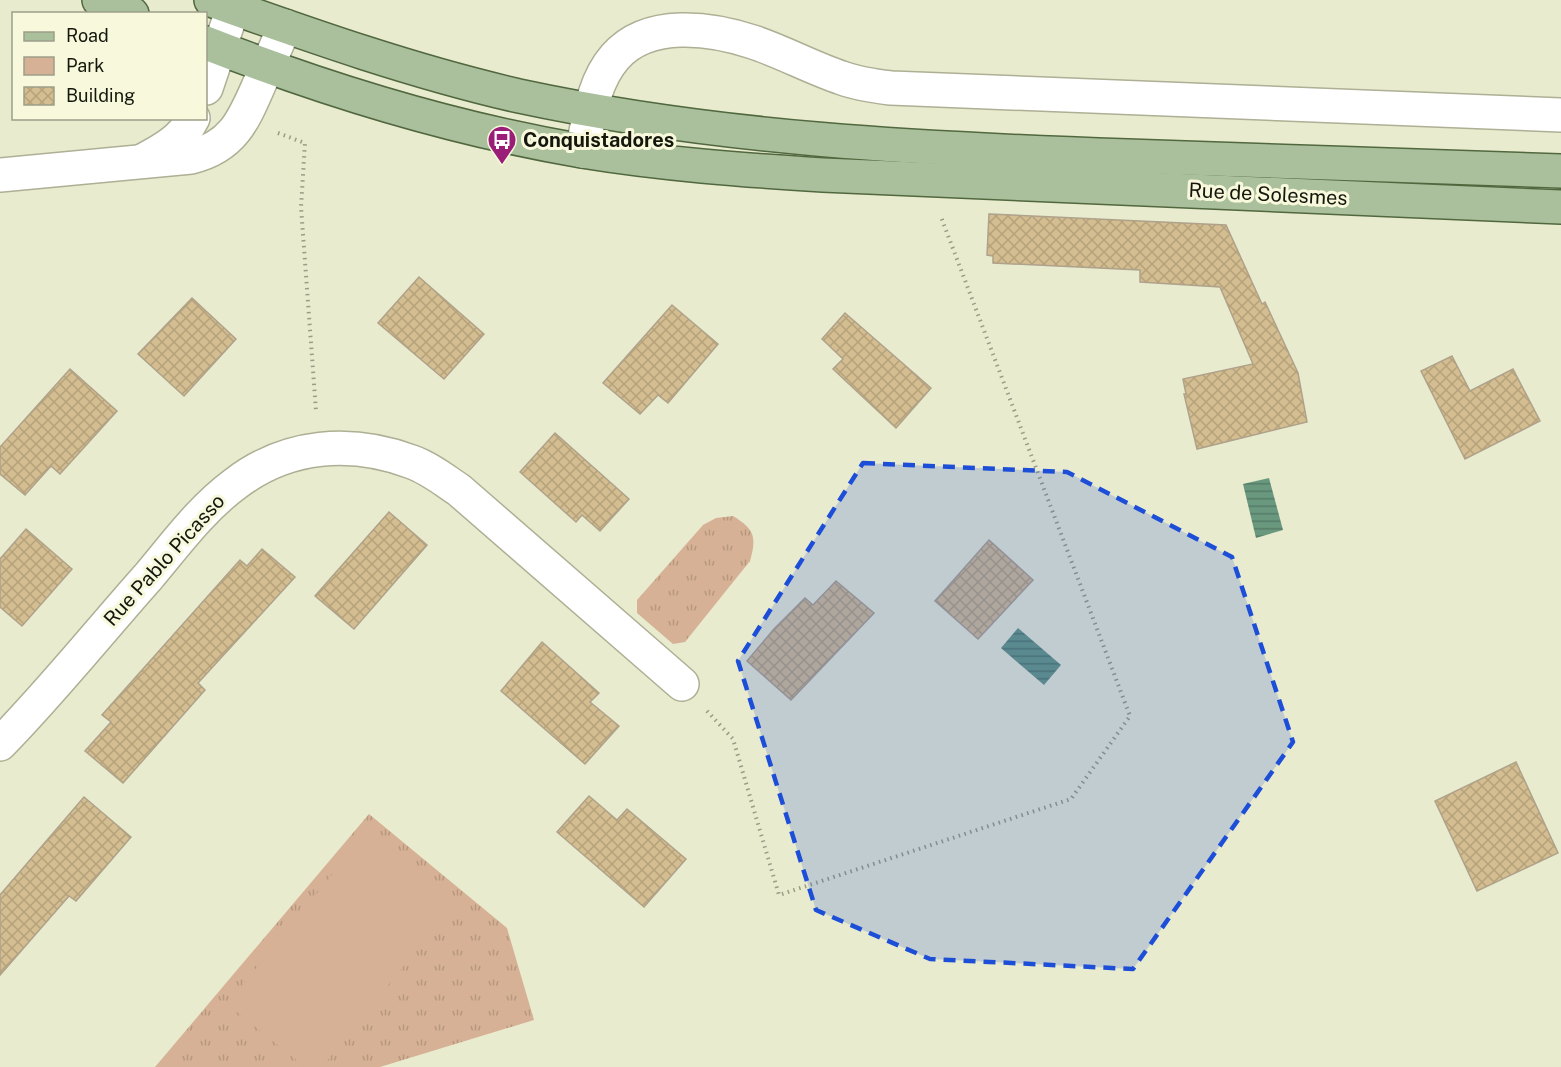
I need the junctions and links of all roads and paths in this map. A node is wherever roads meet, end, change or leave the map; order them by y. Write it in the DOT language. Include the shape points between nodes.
graph roads {
  1 [pos="99,0"];
  2 [pos="222,4"];
  3 [pos="127,12"];
  4 [pos="285,26"];
  5 [pos="213,45"];
  6 [pos="268,65"];
  7 [pos="207,82"];
  8 [pos="591,110"];
  9 [pos="1561,115"];
  10 [pos="192,120"];
  11 [pos="243,121"];
  12 [pos="582,151"];
  13 [pos="142,161"];
  14 [pos="976,166"];
  15 [pos="1561,171"];
  16 [pos="0,175"];
  17 [pos="927,180"];
  18 [pos="1561,207"];
  19 [pos="319,449"];
  20 [pos="682,684"];
  21 [pos="0,744"];
  1 -- 3 [label="main road"];
  2 -- 4 [label="main road"];
  2 -- 5 [label="street"];
  4 -- 6 [label="street"];
  4 -- 8 [label="main road" via="435,75"];
  5 -- 6 [label="main road"];
  5 -- 7 [label="street"];
  6 -- 11 [label="street"];
  6 -- 12 [label="main road" via="447,121"];
  8 -- 9 [label="street" via="604,73 615,57 631,43 651,34 675,30 754,42 843,79 891,88"];
  8 -- 12 [label="street"];
  8 -- 14 [label="main road" via="866,145"];
  10 -- 13 [label="street" via="179,137"];
  11 -- 13 [label="street" via="223,144 208,153"];
  11 -- 19 [label="path" via="305,143 301,207"];
  12 -- 17 [label="main road" via="719,168"];
  13 -- 16 [label="street"];
  14 -- 15 [label="main road, Rue de Solesmes"];
  14 -- 17 [label="main road"];
  14 -- 18 [label="main road, Rue de Solesmes"];
  17 -- 20 [label="path" via="1130,716 1071,799 779,895 733,739"];
  19 -- 20 [label="street, Rue Pablo Picasso" via="352,448 383,453 435,474 459,490"];
  19 -- 21 [label="street, Rue Pablo Picasso" via="277,458 253,471 211,504"];
}
